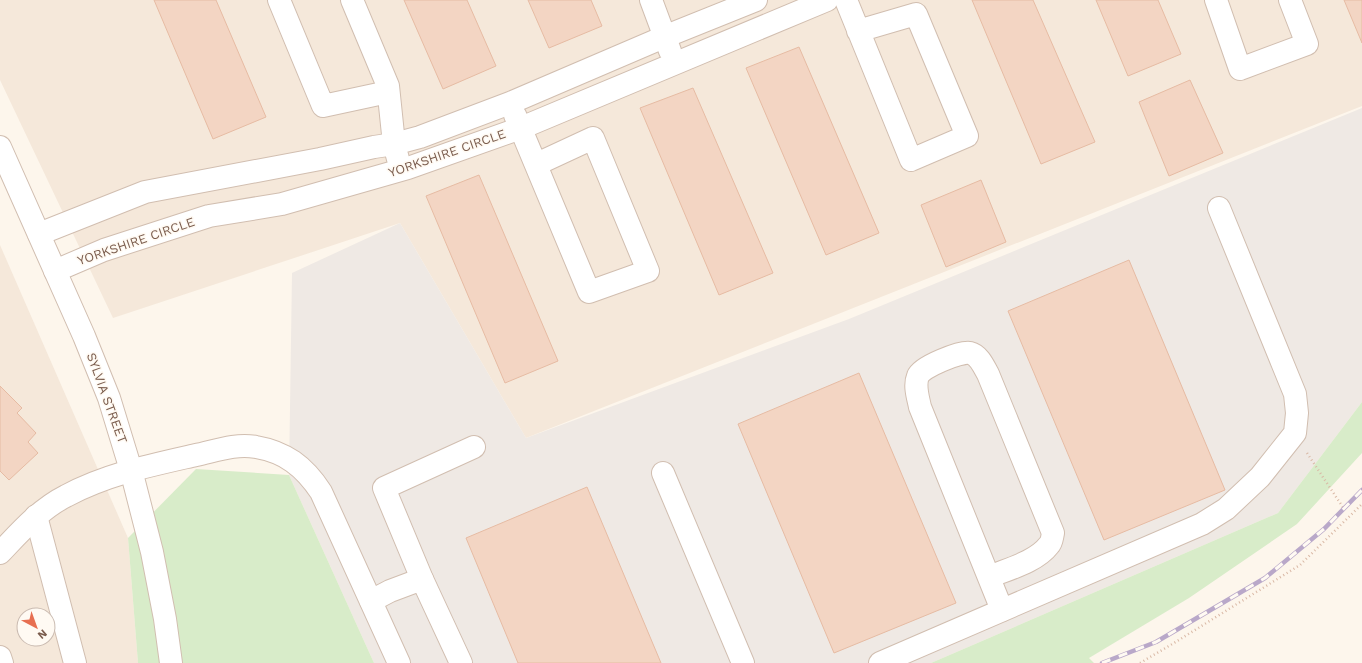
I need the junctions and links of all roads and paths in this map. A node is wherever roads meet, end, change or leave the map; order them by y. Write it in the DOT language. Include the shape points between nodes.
graph roads {
  1 [pos="279,0"];
  2 [pos="352,0"];
  3 [pos="651,0"];
  4 [pos="756,0"];
  5 [pos="827,0"];
  6 [pos="846,0"];
  7 [pos="1216,0"];
  8 [pos="1290,0"];
  9 [pos="858,31"];
  10 [pos="664,37"];
  11 [pos="674,63"];
  12 [pos="388,92"];
  13 [pos="510,103"];
  14 [pos="521,128"];
  15 [pos="394,144"];
  16 [pos="0,147"];
  17 [pos="537,164"];
  18 [pos="400,170"];
  19 [pos="1219,208"];
  20 [pos="39,234"];
  21 [pos="55,271"];
  22 [pos="1295,433"];
  23 [pos="474,447"];
  24 [pos="131,470"];
  25 [pos="663,473"];
  26 [pos="1362,504"];
  27 [pos="1344,509"];
  28 [pos="36,516"];
  29 [pos="2,546"];
  30 [pos="989,577"];
  31 [pos="422,579"];
  32 [pos="371,601"];
  33 [pos="1002,610"];
  34 [pos="0,657"];
  35 [pos="2,663"];
  36 [pos="75,663"];
  37 [pos="171,663"];
  38 [pos="399,663"];
  39 [pos="461,663"];
  40 [pos="743,663"];
  41 [pos="880,663"];
  42 [pos="1140,663"];
  1 -- 12 [label="street" via="324,106"];
  2 -- 12 [label="street" via="388,86"];
  3 -- 10 [label="street"];
  4 -- 10 [label="street, YORKSHIRE CIRCLE"];
  5 -- 11 [label="street, YORKSHIRE CIRCLE"];
  6 -- 9 [label="street"];
  7 -- 8 [label="street" via="1240,69 1307,44"];
  9 -- 9 [label="street" via="911,160 967,136 916,14"];
  10 -- 11 [label="street"];
  10 -- 13 [label="street, YORKSHIRE CIRCLE"];
  11 -- 14 [label="street, YORKSHIRE CIRCLE"];
  12 -- 15 [label="street"];
  13 -- 14 [label="street"];
  13 -- 15 [label="street, YORKSHIRE CIRCLE" via="420,137"];
  14 -- 17 [label="street"];
  14 -- 18 [label="street, YORKSHIRE CIRCLE"];
  15 -- 18 [label="street"];
  15 -- 20 [label="street, YORKSHIRE CIRCLE" via="145,192"];
  16 -- 20 [label="street, SYLVIA STREET"];
  17 -- 17 [label="street" via="589,292 648,271 593,138"];
  18 -- 21 [label="street, YORKSHIRE CIRCLE" via="282,204 209,216 104,250"];
  19 -- 22 [label="street" via="1295,394"];
  20 -- 21 [label="street, SYLVIA STREET"];
  21 -- 24 [label="street, SYLVIA STREET" via="109,398"];
  22 -- 27 [label="path"];
  22 -- 33 [label="street" via="1260,478 1226,510 1202,524"];
  23 -- 31 [label="street" via="384,488"];
  24 -- 28 [label="street" via="66,496"];
  24 -- 32 [label="street" via="234,446 254,446 278,453 296,463 321,492"];
  24 -- 37 [label="street, SYLVIA STREET" via="152,552"];
  25 -- 40 [label="street"];
  26 -- 42 [label="path" via="1300,565"];
  28 -- 29 [label="street"];
  28 -- 36 [label="street"];
  30 -- 30 [label="street" via="920,407 916,389 918,376 925,368 962,353 971,353 978,358 988,374 1053,533 1051,543 1032,559"];
  30 -- 33 [label="street"];
  31 -- 32 [label="street"];
  31 -- 39 [label="street"];
  32 -- 38 [label="street"];
  33 -- 41 [label="street"];
  34 -- 35 [label="street"];
}
